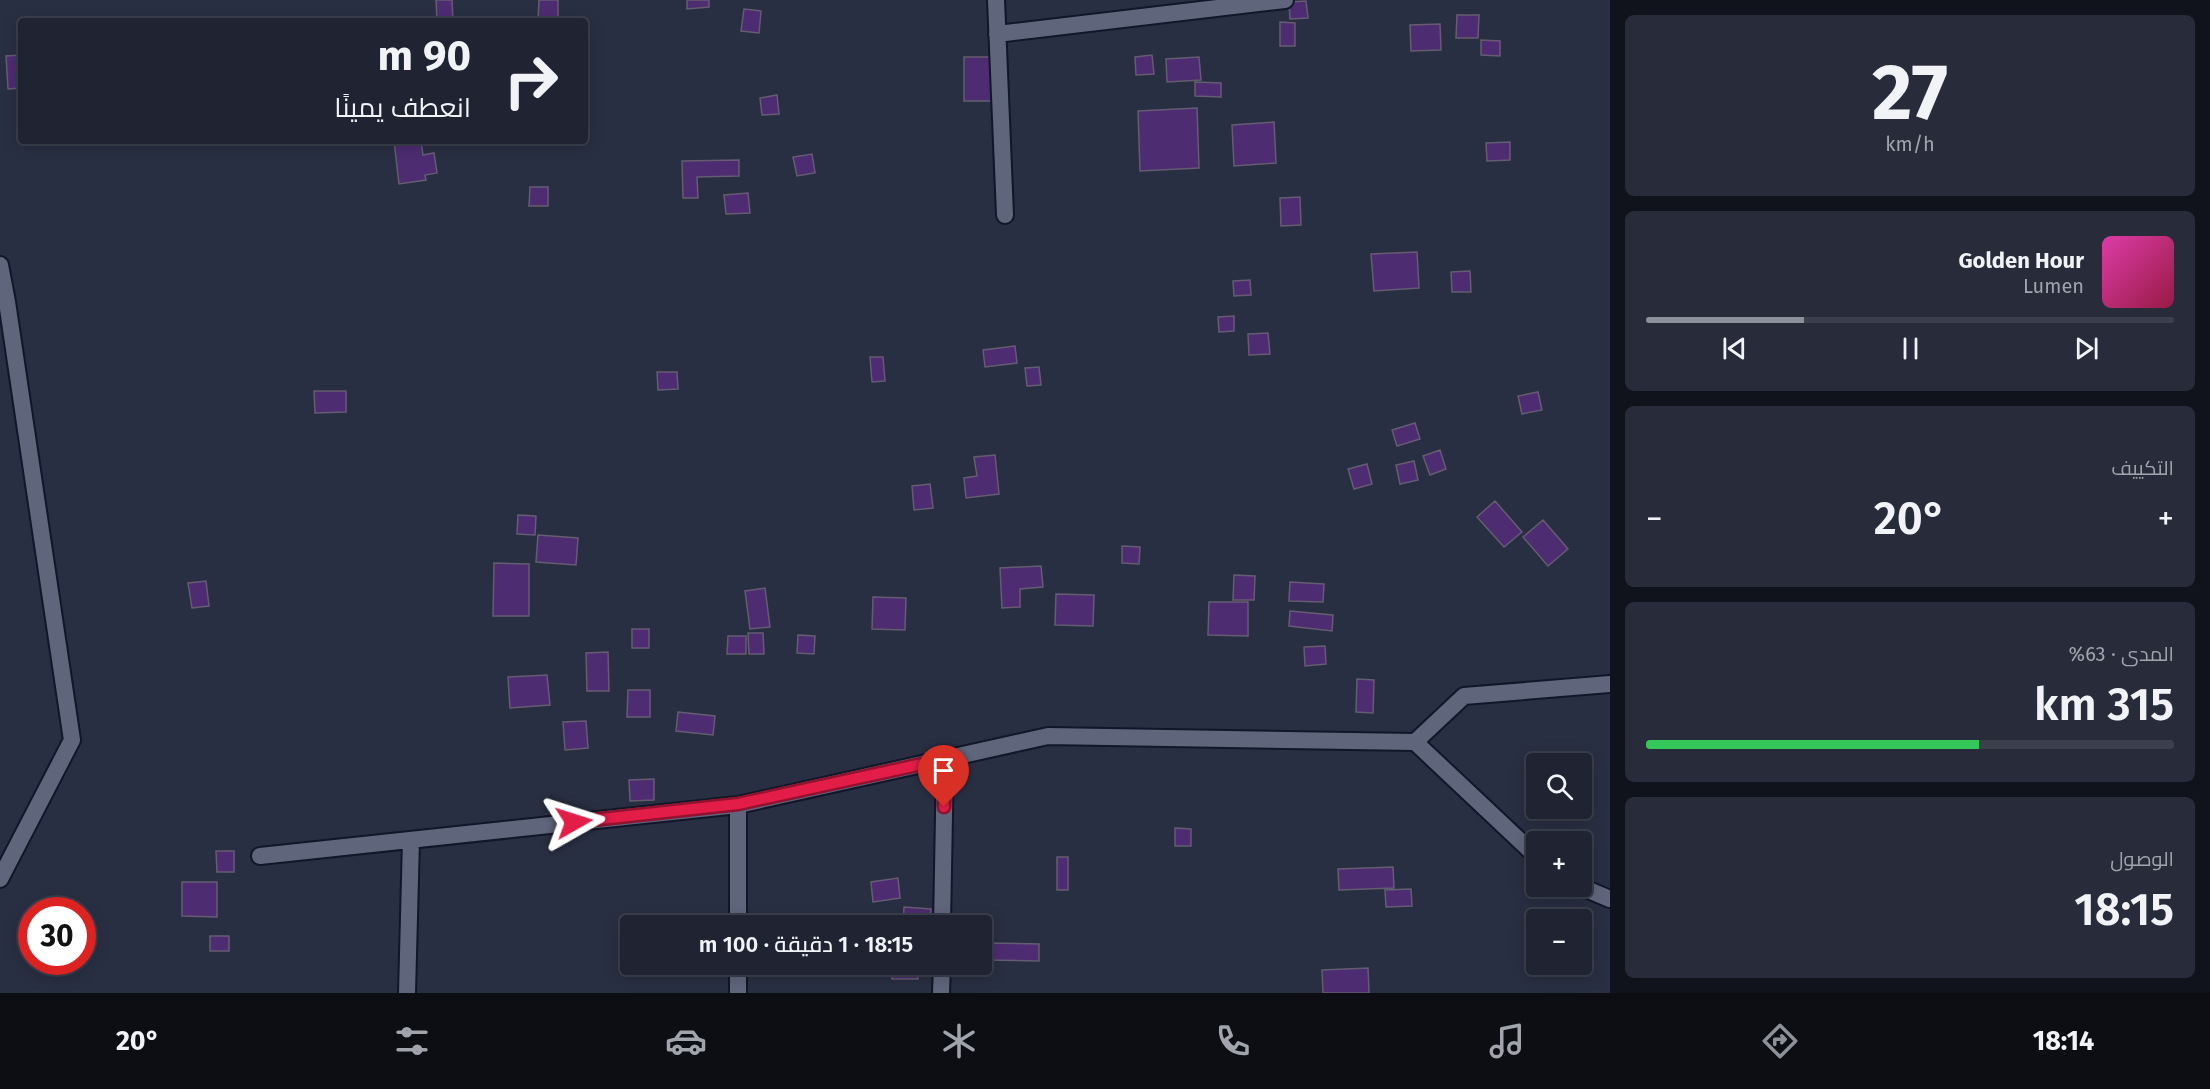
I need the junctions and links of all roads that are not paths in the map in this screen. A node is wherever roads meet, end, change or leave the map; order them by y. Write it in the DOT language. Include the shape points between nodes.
graph roads {
  1 [pos="996,0"];
  2 [pos="1285,0"];
  3 [pos="997,34"];
  4 [pos="1005,215"];
  5 [pos="0,266"];
  6 [pos="1610,684"];
  7 [pos="1415,742"];
  8 [pos="945,759"];
  9 [pos="738,804"];
  10 [pos="411,840"];
  11 [pos="1526,847"];
  12 [pos="260,856"];
  13 [pos="0,879"];
  14 [pos="1592,891"];
  15 [pos="1610,899"];
  16 [pos="738,915"];
  17 [pos="942,915"];
  18 [pos="738,975"];
  19 [pos="942,975"];
  20 [pos="407,993"];
  21 [pos="738,993"];
  22 [pos="941,993"];
  1 -- 3 [label="street"];
  2 -- 3 [label="street"];
  3 -- 4 [label="street"];
  5 -- 13 [label="street" via="72,740"];
  6 -- 7 [label="street" via="1464,696"];
  7 -- 8 [label="street" via="1048,736"];
  7 -- 11 [label="street"];
  8 -- 9 [label="street"];
  8 -- 17 [label="street"];
  9 -- 10 [label="street"];
  9 -- 16 [label="street"];
  10 -- 12 [label="street"];
  10 -- 20 [label="street"];
  14 -- 15 [label="street"];
  18 -- 21 [label="street"];
  19 -- 22 [label="street"];
}
